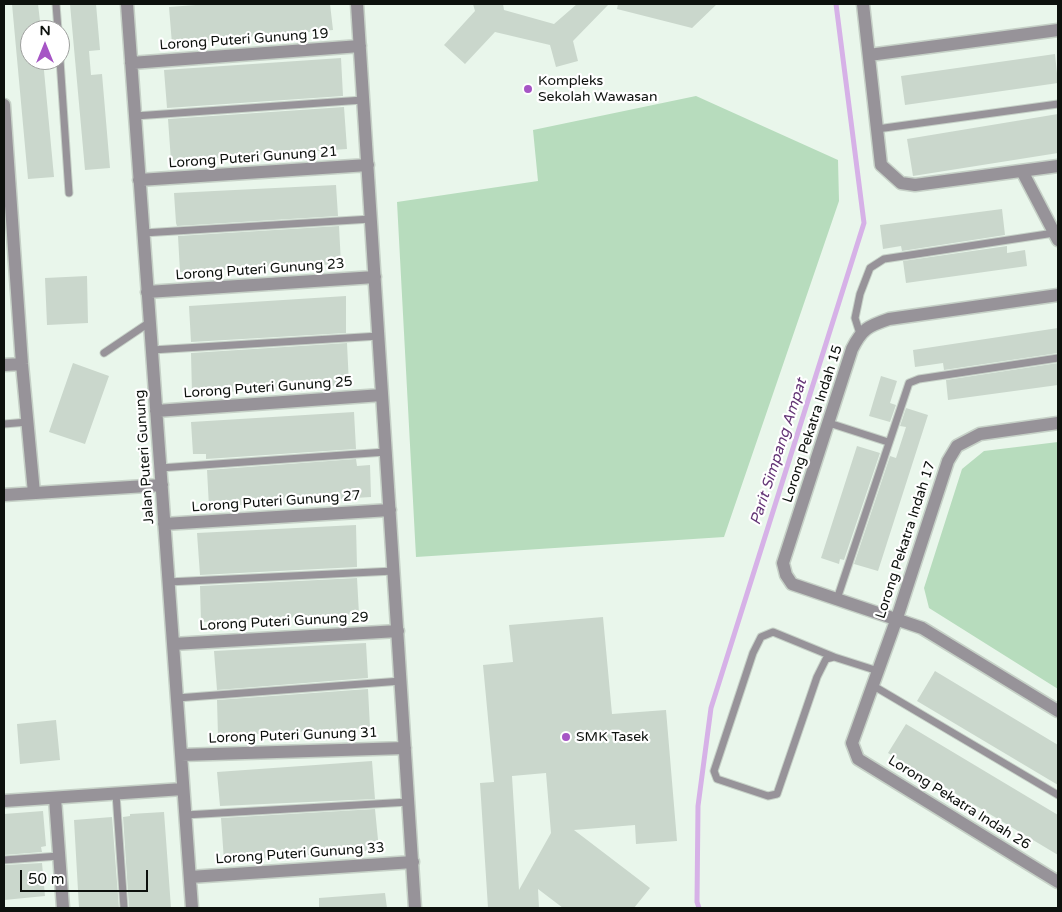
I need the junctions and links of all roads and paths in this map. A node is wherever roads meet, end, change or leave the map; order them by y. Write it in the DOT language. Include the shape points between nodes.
graph roads {
  1 [pos="56,4"];
  2 [pos="127,4"];
  3 [pos="357,4"];
  4 [pos="863,4"];
  5 [pos="57,20"];
  6 [pos="1058,30"];
  7 [pos="360,46"];
  8 [pos="869,55"];
  9 [pos="131,63"];
  10 [pos="61,70"];
  11 [pos="363,100"];
  12 [pos="1058,104"];
  13 [pos="4,105"];
  14 [pos="135,116"];
  15 [pos="877,129"];
  16 [pos="5,152"];
  17 [pos="368,165"];
  18 [pos="1058,166"];
  19 [pos="1022,171"];
  20 [pos="140,180"];
  21 [pos="69,193"];
  22 [pos="371,219"];
  23 [pos="143,233"];
  24 [pos="1056,237"];
  25 [pos="375,277"];
  26 [pos="147,292"];
  27 [pos="1058,295"];
  28 [pos="150,322"];
  29 [pos="860,334"];
  30 [pos="379,336"];
  31 [pos="152,350"];
  32 [pos="104,353"];
  33 [pos="1058,358"];
  34 [pos="22,364"];
  35 [pos="4,365"];
  36 [pos="382,395"];
  37 [pos="156,411"];
  38 [pos="28,422"];
  39 [pos="829,423"];
  40 [pos="1058,423"];
  41 [pos="4,424"];
  42 [pos="888,442"];
  43 [pos="386,452"];
  44 [pos="160,468"];
  45 [pos="162,486"];
  46 [pos="34,493"];
  47 [pos="4,495"];
  48 [pos="390,510"];
  49 [pos="164,524"];
  50 [pos="394,571"];
  51 [pos="168,582"];
  52 [pos="837,599"];
  53 [pos="897,618"];
  54 [pos="398,631"];
  55 [pos="173,644"];
  56 [pos="834,657"];
  57 [pos="878,671"];
  58 [pos="401,681"];
  59 [pos="872,686"];
  60 [pos="177,698"];
  61 [pos="1058,711"];
  62 [pos="852,743"];
  63 [pos="405,748"];
  64 [pos="181,756"];
  65 [pos="184,789"];
  66 [pos="116,794"];
  67 [pos="1058,795"];
  68 [pos="55,798"];
  69 [pos="4,802"];
  70 [pos="409,802"];
  71 [pos="186,815"];
  72 [pos="59,856"];
  73 [pos="4,860"];
  74 [pos="413,862"];
  75 [pos="190,877"];
  76 [pos="1058,882"];
  77 [pos="63,908"];
  78 [pos="124,908"];
  79 [pos="192,908"];
  80 [pos="416,908"];
  1 -- 5 [label="lane"];
  2 -- 9 [label="street, Jalan Puteri Gunung"];
  3 -- 7 [label="street"];
  4 -- 8 [label="street"];
  6 -- 8 [label="street"];
  7 -- 9 [label="street, Lorong Puteri Gunung 19"];
  7 -- 11 [label="street"];
  8 -- 15 [label="street"];
  9 -- 14 [label="street, Jalan Puteri Gunung"];
  10 -- 21 [label="lane"];
  11 -- 14 [label="lane"];
  11 -- 17 [label="street"];
  12 -- 15 [label="lane"];
  13 -- 16 [label="street"];
  14 -- 20 [label="street, Jalan Puteri Gunung"];
  15 -- 19 [label="street" via="881,165 902,183 914,185"];
  16 -- 34 [label="street"];
  17 -- 20 [label="street, Lorong Puteri Gunung 21"];
  17 -- 22 [label="street"];
  18 -- 19 [label="street"];
  19 -- 24 [label="street"];
  20 -- 23 [label="street, Jalan Puteri Gunung"];
  22 -- 23 [label="lane"];
  22 -- 25 [label="street"];
  23 -- 26 [label="street, Jalan Puteri Gunung"];
  24 -- 29 [label="lane" via="884,259 870,268 860,294 855,318"];
  25 -- 26 [label="street, Lorong Puteri Gunung 23"];
  25 -- 30 [label="street"];
  26 -- 28 [label="street, Jalan Puteri Gunung"];
  27 -- 29 [label="street, Lorong Pekatra Indah 15" via="889,319 872,324"];
  28 -- 31 [label="street, Jalan Puteri Gunung"];
  28 -- 32 [label="lane"];
  29 -- 39 [label="street, Lorong Pekatra Indah 15"];
  30 -- 31 [label="lane"];
  30 -- 36 [label="street"];
  31 -- 37 [label="street, Jalan Puteri Gunung"];
  33 -- 42 [label="lane" via="919,379 909,384"];
  34 -- 35 [label="street"];
  34 -- 38 [label="street"];
  36 -- 37 [label="street, Lorong Puteri Gunung 25"];
  36 -- 43 [label="street"];
  37 -- 44 [label="street, Jalan Puteri Gunung"];
  38 -- 41 [label="lane"];
  38 -- 46 [label="street"];
  39 -- 42 [label="lane"];
  39 -- 52 [label="street, Lorong Pekatra Indah 15" via="783,562 792,584"];
  40 -- 53 [label="street, Lorong Pekatra Indah 17" via="980,434 957,446 948,461"];
  42 -- 52 [label="lane"];
  43 -- 44 [label="lane"];
  43 -- 48 [label="street"];
  44 -- 45 [label="street, Jalan Puteri Gunung"];
  45 -- 46 [label="street"];
  45 -- 49 [label="street, Jalan Puteri Gunung"];
  46 -- 47 [label="street"];
  48 -- 49 [label="street, Lorong Puteri Gunung 27"];
  48 -- 50 [label="street"];
  49 -- 51 [label="street, Jalan Puteri Gunung"];
  50 -- 51 [label="lane"];
  50 -- 54 [label="street"];
  51 -- 55 [label="street, Jalan Puteri Gunung"];
  52 -- 53 [label="street"];
  53 -- 57 [label="street, Lorong Pekatra Indah 17"];
  53 -- 61 [label="street" via="922,628"];
  54 -- 55 [label="street, Lorong Puteri Gunung 29"];
  54 -- 58 [label="street"];
  55 -- 60 [label="street, Jalan Puteri Gunung"];
  56 -- 56 [label="lane" via="826,659 816,677 777,794 768,796 717,779 714,771 716,760 761,637 772,632"];
  56 -- 57 [label="lane"];
  57 -- 59 [label="street, Lorong Pekatra Indah 17"];
  58 -- 60 [label="lane"];
  58 -- 63 [label="street"];
  59 -- 62 [label="street, Lorong Pekatra Indah 17"];
  59 -- 67 [label="lane"];
  60 -- 64 [label="street, Jalan Puteri Gunung"];
  62 -- 76 [label="street, Lorong Pekatra Indah 26" via="858,759"];
  63 -- 64 [label="street, Lorong Puteri Gunung 31"];
  63 -- 70 [label="street"];
  64 -- 65 [label="street, Jalan Puteri Gunung"];
  65 -- 66 [label="street"];
  65 -- 71 [label="street, Jalan Puteri Gunung"];
  66 -- 68 [label="street"];
  66 -- 78 [label="lane"];
  68 -- 69 [label="street"];
  68 -- 72 [label="street"];
  70 -- 71 [label="lane"];
  70 -- 74 [label="street"];
  71 -- 75 [label="street, Jalan Puteri Gunung"];
  72 -- 73 [label="lane"];
  72 -- 77 [label="street"];
  74 -- 75 [label="street, Lorong Puteri Gunung 33"];
  74 -- 80 [label="street"];
  75 -- 79 [label="street, Jalan Puteri Gunung"];
}
